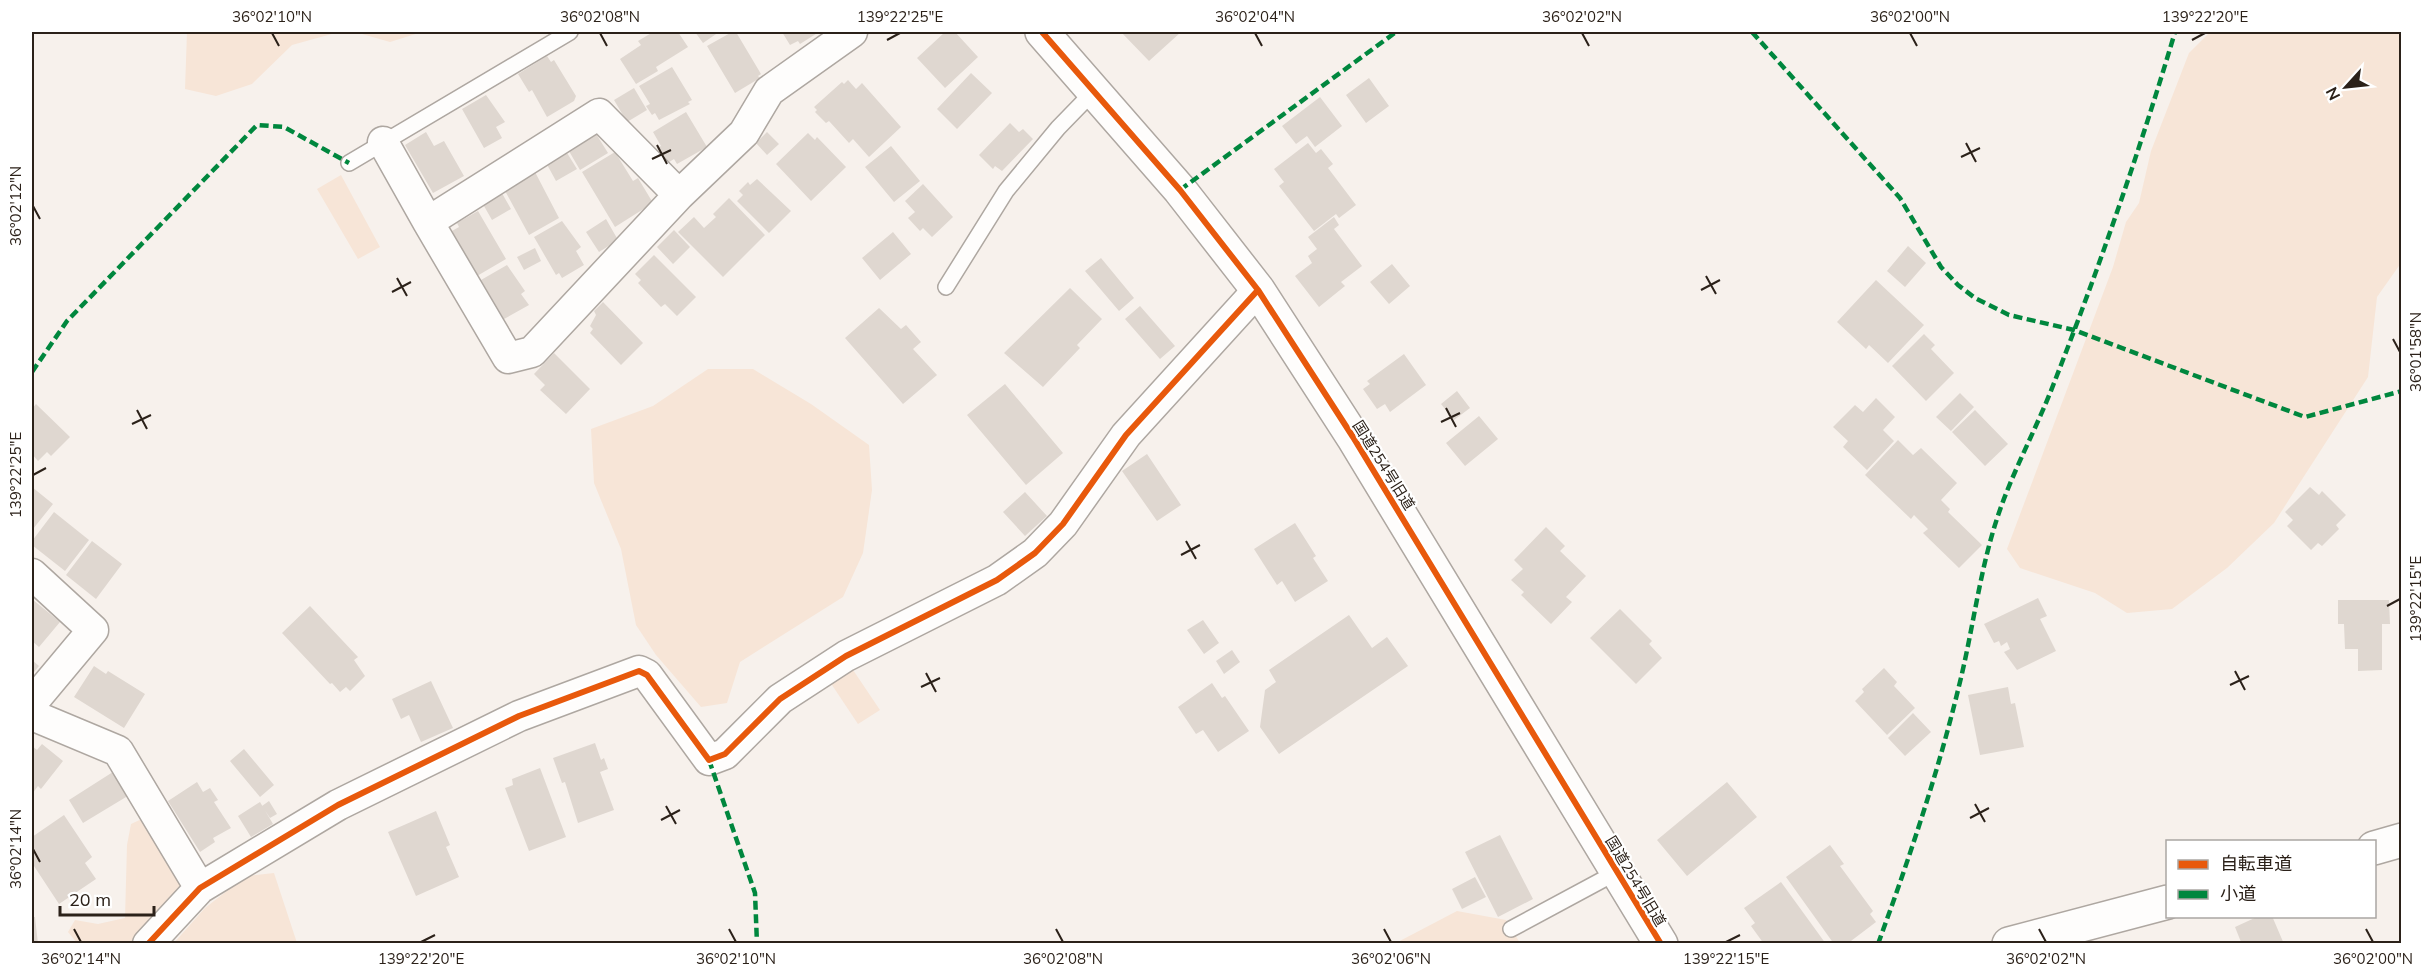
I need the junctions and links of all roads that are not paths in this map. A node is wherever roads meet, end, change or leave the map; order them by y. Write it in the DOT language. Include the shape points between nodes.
graph roads {
  1 [pos="570,32"];
  2 [pos="852,32"];
  3 [pos="1042,32"];
  4 [pos="1094,91"];
  5 [pos="383,142"];
  6 [pos="349,163"];
  7 [pos="679,195"];
  8 [pos="428,222"];
  9 [pos="946,287"];
  10 [pos="1258,290"];
  11 [pos="32,574"];
  12 [pos="32,703"];
  13 [pos="32,715"];
  14 [pos="2402,840"];
  15 [pos="2376,847"];
  16 [pos="1617,872"];
  17 [pos="200,888"];
  18 [pos="2166,903"];
  19 [pos="1511,929"];
  20 [pos="148,944"];
  21 [pos="1660,944"];
  22 [pos="2009,944"];
  1 -- 5 [label="lane"];
  2 -- 7 [label="street" via="769,91 744,133"];
  3 -- 4 [label="street, 国道254号旧道"];
  4 -- 9 [label="lane" via="1006,191"];
  4 -- 10 [label="street, 国道254号旧道" via="1180,190"];
  5 -- 6 [label="lane"];
  5 -- 8 [label="street"];
  7 -- 8 [label="street" via="599,114"];
  7 -- 8 [label="street" via="532,352 508,358"];
  10 -- 16 [label="street, 国道254号旧道" via="1353,437"];
  10 -- 17 [label="street" via="1126,435 1063,524 1035,553 997,580 846,656 780,699 725,754 709,760 647,675 639,671 519,716 338,805"];
  11 -- 12 [label="street" via="93,630"];
  13 -- 17 [label="street" via="118,751"];
  14 -- 15 [label="street"];
  16 -- 19 [label="lane"];
  16 -- 21 [label="street, 国道254号旧道"];
  17 -- 20 [label="street"];
  18 -- 22 [label="street"];
}
